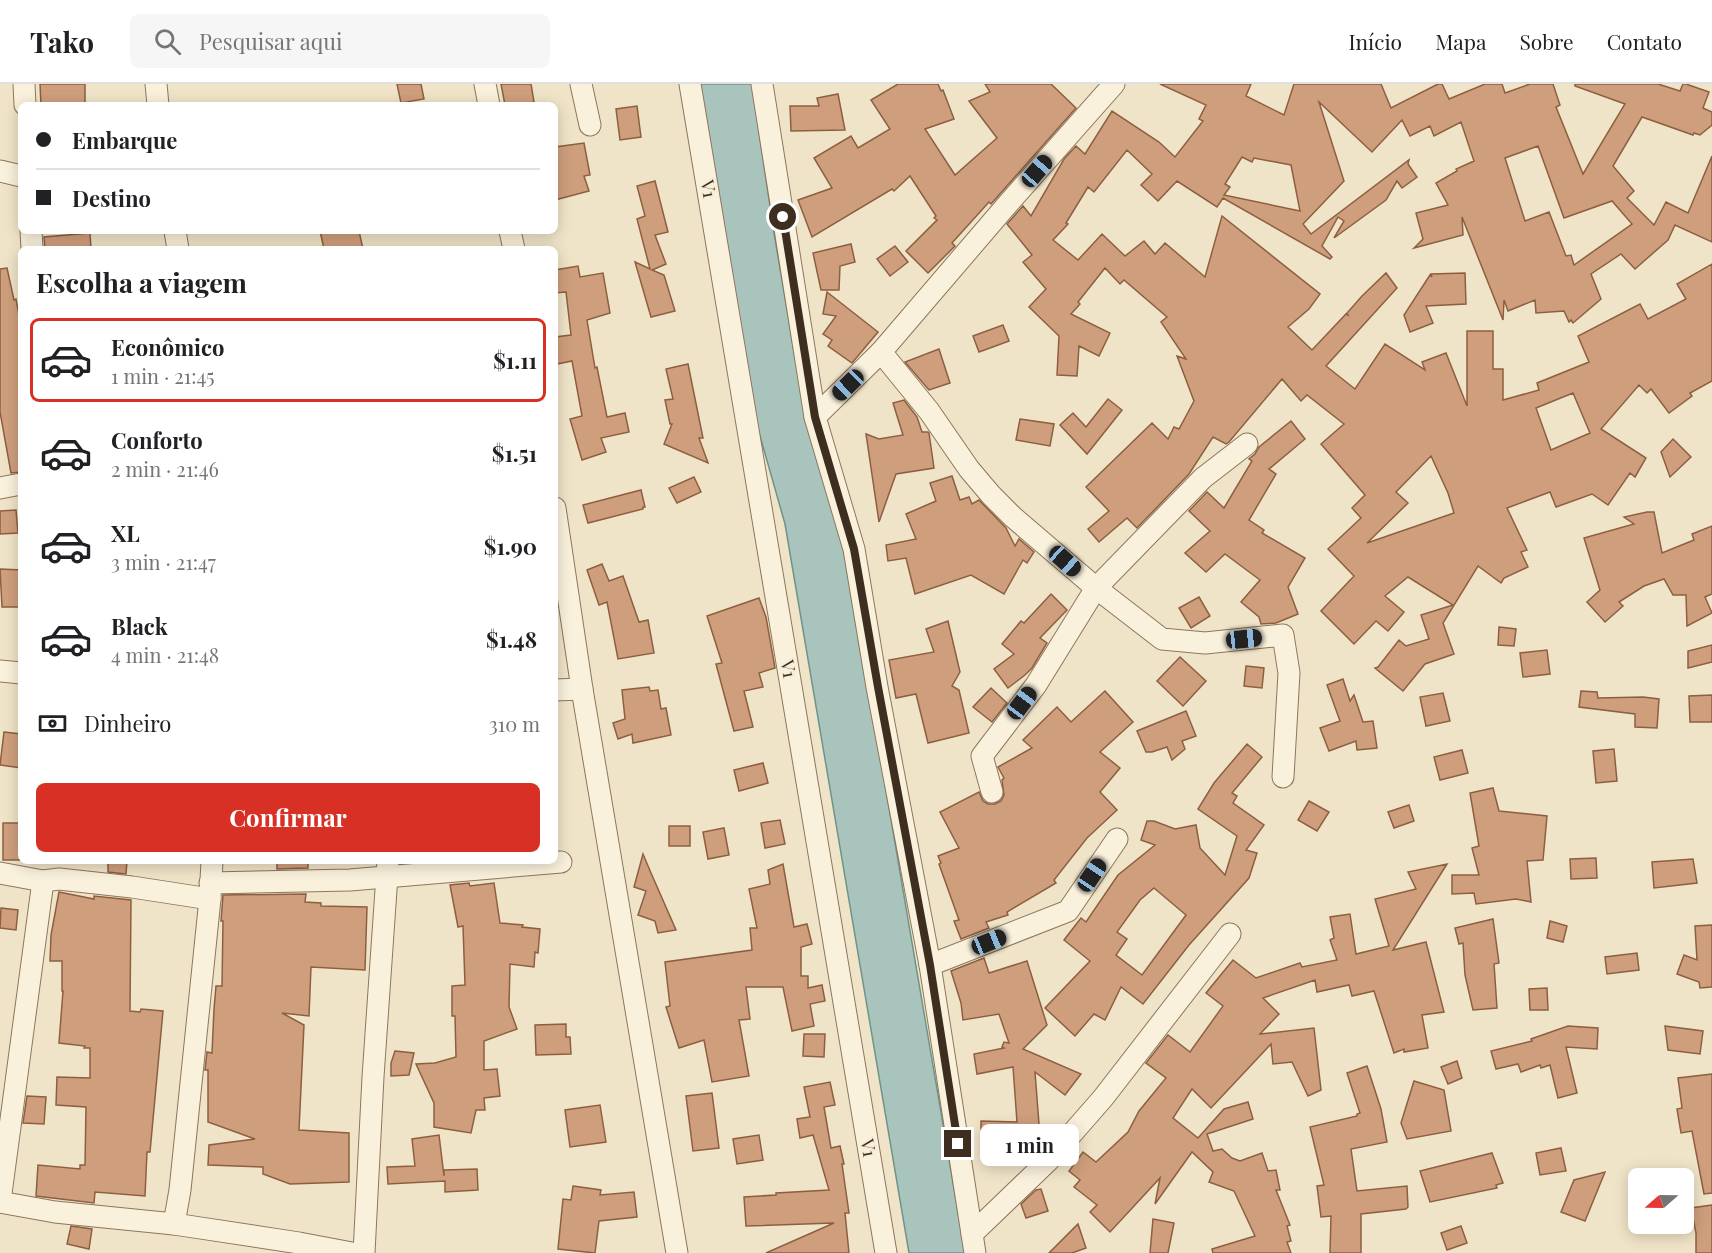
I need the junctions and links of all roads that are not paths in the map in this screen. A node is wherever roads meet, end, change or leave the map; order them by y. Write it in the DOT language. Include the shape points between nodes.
graph roads {
  1 [pos="24,84"];
  2 [pos="156,84"];
  3 [pos="485,84"];
  4 [pos="581,84"];
  5 [pos="690,84"];
  6 [pos="762,84"];
  7 [pos="1114,84"];
  8 [pos="25,102"];
  9 [pos="158,102"];
  10 [pos="488,102"];
  11 [pos="590,125"];
  12 [pos="0,171"];
  13 [pos="18,175"];
  14 [pos="881,352"];
  15 [pos="815,417"];
  16 [pos="1246,444"];
  17 [pos="18,485"];
  18 [pos="0,488"];
  19 [pos="558,528"];
  20 [pos="1096,588"];
  21 [pos="0,670"];
  22 [pos="18,673"];
  23 [pos="558,690"];
  24 [pos="582,690"];
  25 [pos="1283,777"];
  26 [pos="992,792"];
  27 [pos="1117,838"];
  28 [pos="558,861"];
  29 [pos="561,861"];
  30 [pos="212,864"];
  31 [pos="496,864"];
  32 [pos="388,869"];
  33 [pos="0,873"];
  34 [pos="54,874"];
  35 [pos="210,891"];
  36 [pos="1230,933"];
  37 [pos="930,965"];
  38 [pos="0,1201"];
  39 [pos="174,1224"];
  40 [pos="974,1243"];
  41 [pos="301,1248"];
  42 [pos="352,1253"];
  43 [pos="364,1253"];
  44 [pos="677,1253"];
  45 [pos="886,1253"];
  1 -- 8 [label="street"];
  2 -- 9 [label="street"];
  3 -- 10 [label="street"];
  4 -- 11 [label="street"];
  5 -- 45 [label="street, V1"];
  6 -- 15 [label="street"];
  7 -- 14 [label="street"];
  12 -- 13 [label="street"];
  14 -- 15 [label="street"];
  14 -- 20 [label="street" via="991,495"];
  15 -- 37 [label="street" via="854,549"];
  16 -- 20 [label="street" via="1203,478"];
  17 -- 18 [label="street"];
  19 -- 24 [label="street"];
  20 -- 25 [label="street" via="1162,639 1205,643 1283,635 1289,673"];
  20 -- 26 [label="street" via="1036,685 982,756"];
  21 -- 22 [label="street"];
  23 -- 24 [label="street"];
  24 -- 44 [label="street"];
  27 -- 37 [label="street" via="1068,911"];
  28 -- 29 [label="street"];
  30 -- 35 [label="street"];
  31 -- 32 [label="street"];
  32 -- 35 [label="street" via="340,880"];
  32 -- 43 [label="street"];
  33 -- 34 [label="street"];
  34 -- 35 [label="street" via="132,887"];
  34 -- 38 [label="street"];
  35 -- 39 [label="street"];
  36 -- 40 [label="street" via="1102,1098"];
  37 -- 40 [label="street"];
  38 -- 39 [label="street" via="55,1212"];
  39 -- 41 [label="street"];
  41 -- 42 [label="street"];
}
